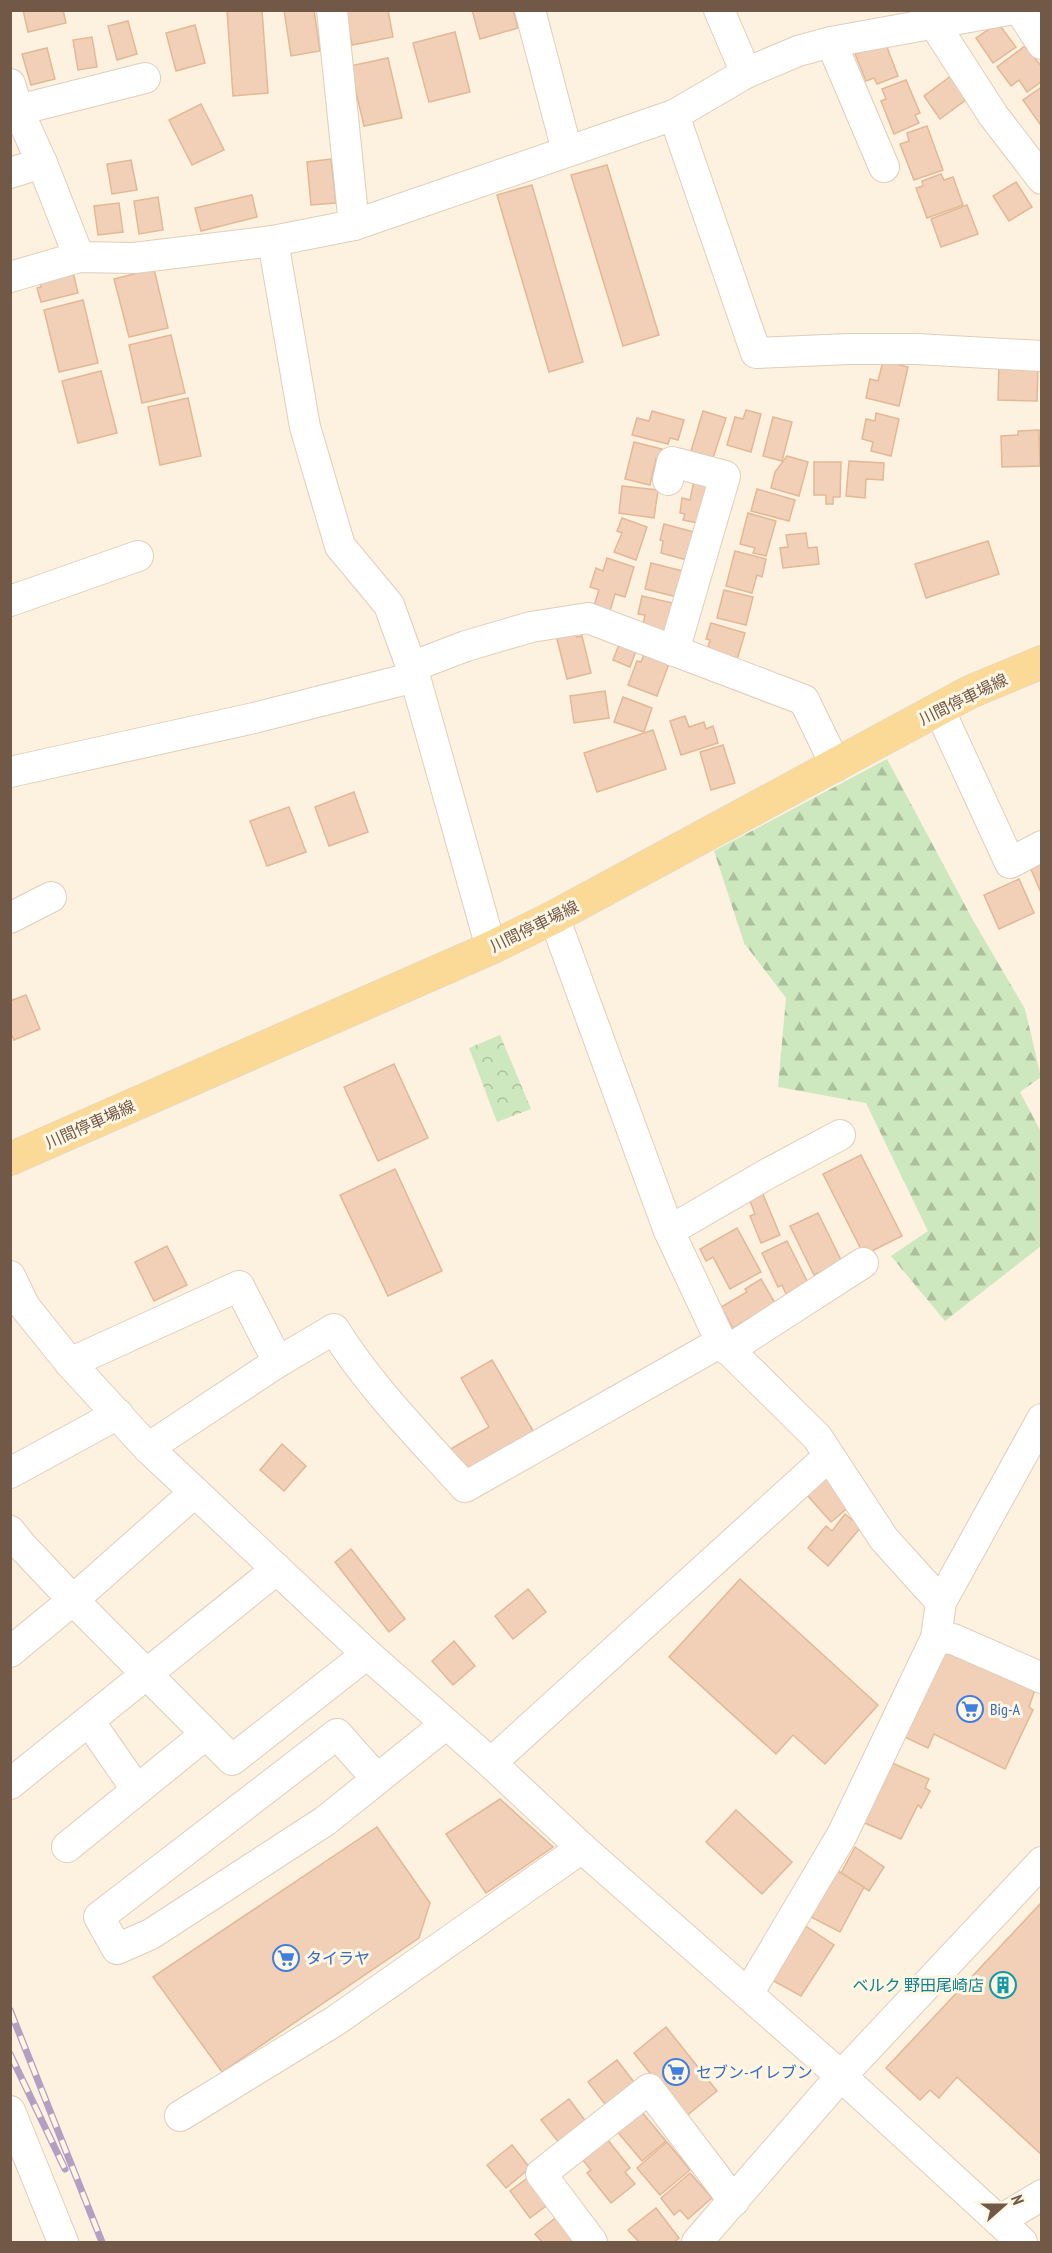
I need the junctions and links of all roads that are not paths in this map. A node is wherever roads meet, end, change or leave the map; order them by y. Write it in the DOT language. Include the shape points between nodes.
graph roads {
  1 [pos="332,10"];
  2 [pos="530,10"];
  3 [pos="719,10"];
  4 [pos="1008,10"];
  5 [pos="1020,10"];
  6 [pos="935,25"];
  7 [pos="831,42"];
  8 [pos="1041,44"];
  9 [pos="746,73"];
  10 [pos="145,78"];
  11 [pos="14,97"];
  12 [pos="674,115"];
  13 [pos="567,151"];
  14 [pos="42,163"];
  15 [pos="884,167"];
  16 [pos="10,172"];
  17 [pos="1041,179"];
  18 [pos="354,225"];
  19 [pos="273,241"];
  20 [pos="79,257"];
  21 [pos="10,277"];
  22 [pos="1041,356"];
  23 [pos="668,480"];
  24 [pos="138,556"];
  25 [pos="10,601"];
  26 [pos="674,651"];
  27 [pos="1041,662"];
  28 [pos="413,672"];
  29 [pos="939,709"];
  30 [pos="836,766"];
  31 [pos="10,772"];
  32 [pos="1041,846"];
  33 [pos="51,897"];
  34 [pos="554,917"];
  35 [pos="10,918"];
  36 [pos="491,948"];
  37 [pos="840,1135"];
  38 [pos="10,1159"];
  39 [pos="669,1231"];
  40 [pos="863,1263"];
  41 [pos="10,1276"];
  42 [pos="725,1346"];
  43 [pos="278,1362"];
  44 [pos="70,1363"];
  45 [pos="118,1414"];
  46 [pos="1041,1420"];
  47 [pos="148,1448"];
  48 [pos="829,1456"];
  49 [pos="10,1473"];
  50 [pos="195,1492"];
  51 [pos="10,1531"];
  52 [pos="277,1569"];
  53 [pos="73,1600"];
  54 [pos="941,1602"];
  55 [pos="936,1638"];
  56 [pos="10,1652"];
  57 [pos="367,1654"];
  58 [pos="147,1674"];
  59 [pos="1041,1678"];
  60 [pos="89,1721"];
  61 [pos="446,1724"];
  62 [pos="206,1734"];
  63 [pos="491,1763"];
  64 [pos="377,1779"];
  65 [pos="10,1784"];
  66 [pos="137,1790"];
  67 [pos="67,1847"];
  68 [pos="582,1848"];
  69 [pos="1041,1862"];
  70 [pos="747,1994"];
  71 [pos="842,2076"];
  72 [pos="10,2111"];
  73 [pos="180,2116"];
  74 [pos="1041,2195"];
  75 [pos="734,2201"];
  76 [pos="999,2221"];
  77 [pos="63,2242"];
  78 [pos="592,2242"];
  79 [pos="697,2242"];
  80 [pos="1022,2242"];
  1 -- 18 [label="street"];
  2 -- 13 [label="street"];
  3 -- 9 [label="street"];
  4 -- 6 [label="street"];
  5 -- 8 [label="street"];
  6 -- 7 [label="street"];
  6 -- 17 [label="street" via="993,115"];
  7 -- 9 [label="street"];
  7 -- 15 [label="street"];
  9 -- 12 [label="street"];
  10 -- 11 [label="street"];
  11 -- 14 [label="street"];
  12 -- 13 [label="street"];
  12 -- 22 [label="street" via="756,353 917,349"];
  13 -- 18 [label="street"];
  14 -- 16 [label="street"];
  14 -- 20 [label="street"];
  18 -- 19 [label="street"];
  19 -- 20 [label="street" via="134,258"];
  19 -- 28 [label="street" via="305,427 340,546 389,605"];
  20 -- 21 [label="street"];
  23 -- 26 [label="street" via="672,462 725,476"];
  24 -- 25 [label="street"];
  26 -- 28 [label="street" via="588,618 531,627 466,646"];
  26 -- 30 [label="street" via="804,700"];
  27 -- 29 [label="main road, 川間停車場線"];
  28 -- 31 [label="street" via="254,717"];
  28 -- 36 [label="street"];
  29 -- 30 [label="main road, 川間停車場線"];
  29 -- 32 [label="street" via="1010,863"];
  30 -- 34 [label="main road, 川間停車場線"];
  33 -- 35 [label="street"];
  34 -- 36 [label="main road, 川間停車場線"];
  34 -- 39 [label="street"];
  36 -- 38 [label="main road, 川間停車場線"];
  37 -- 39 [label="street"];
  39 -- 42 [label="street"];
  40 -- 42 [label="street"];
  41 -- 44 [label="street" via="25,1307"];
  42 -- 43 [label="street" via="465,1487 389,1404 353,1360 334,1329"];
  42 -- 48 [label="street" via="817,1437"];
  43 -- 44 [label="street" via="239,1286"];
  43 -- 47 [label="street"];
  44 -- 45 [label="street"];
  45 -- 47 [label="street"];
  45 -- 49 [label="street"];
  46 -- 54 [label="street"];
  47 -- 50 [label="street"];
  48 -- 54 [label="street" via="884,1539"];
  48 -- 63 [label="street"];
  50 -- 52 [label="street"];
  50 -- 53 [label="street"];
  51 -- 53 [label="street"];
  52 -- 57 [label="street"];
  52 -- 58 [label="street"];
  53 -- 56 [label="street"];
  53 -- 58 [label="street"];
  54 -- 55 [label="street"];
  55 -- 59 [label="street" via="953,1639"];
  55 -- 70 [label="street" via="842,1835"];
  57 -- 61 [label="street"];
  57 -- 62 [label="street" via="232,1760"];
  58 -- 60 [label="street"];
  58 -- 62 [label="street"];
  60 -- 65 [label="street"];
  60 -- 66 [label="street"];
  61 -- 63 [label="street"];
  61 -- 64 [label="street"];
  62 -- 66 [label="street"];
  63 -- 68 [label="street"];
  64 -- 64 [label="street" via="325,1821 151,1934 117,1949 99,1917 337,1734"];
  66 -- 67 [label="street"];
  68 -- 70 [label="street"];
  68 -- 73 [label="street" via="335,2021"];
  69 -- 71 [label="street"];
  70 -- 71 [label="street"];
  71 -- 75 [label="street"];
  71 -- 76 [label="street"];
  72 -- 77 [label="street"];
  74 -- 76 [label="street"];
  75 -- 78 [label="street" via="649,2089 541,2174"];
  75 -- 79 [label="street"];
  76 -- 80 [label="street"];
}
